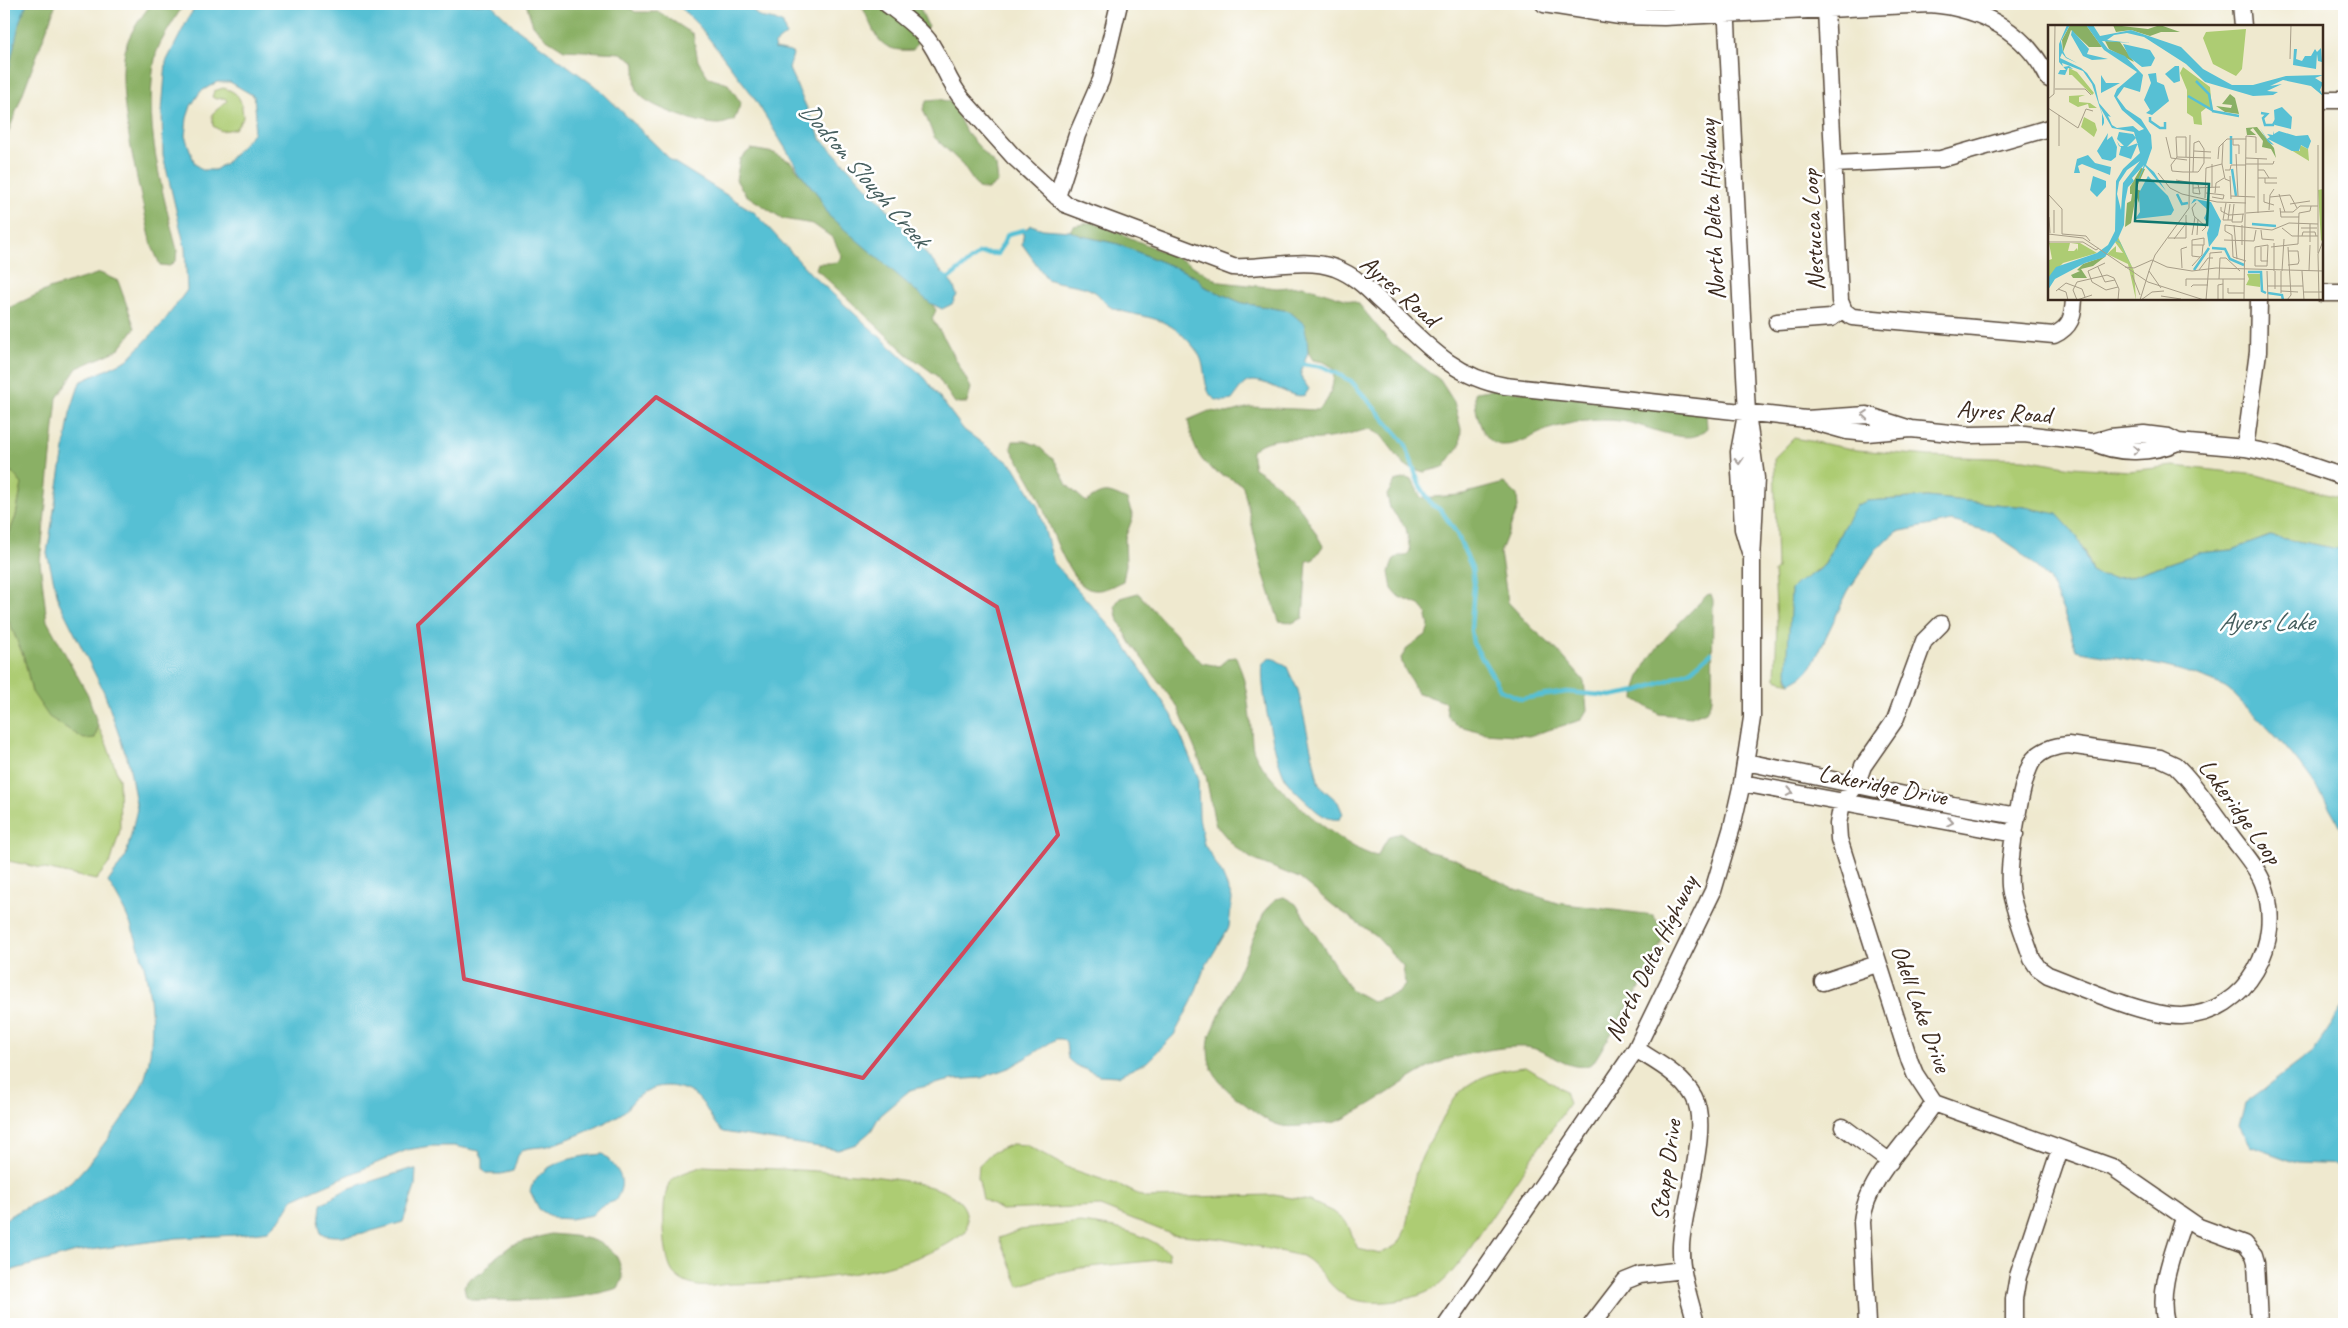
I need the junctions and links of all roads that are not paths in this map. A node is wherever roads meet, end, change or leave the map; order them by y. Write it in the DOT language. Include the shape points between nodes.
graph roads {
  1 [pos="887,4"];
  2 [pos="1119,4"];
  3 [pos="1544,4"];
  4 [pos="2241,4"];
  5 [pos="1726,8"];
  6 [pos="1826,9"];
  7 [pos="2243,25"];
  8 [pos="2048,78"];
  9 [pos="2323,100"];
  10 [pos="2344,100"];
  11 [pos="2048,128"];
  12 [pos="1834,164"];
  13 [pos="1057,197"];
  14 [pos="2344,292"];
  15 [pos="2323,293"];
  16 [pos="2074,300"];
  17 [pos="2259,300"];
  18 [pos="1843,309"];
  19 [pos="1777,322"];
  20 [pos="1747,413"];
  21 [pos="2245,448"];
  22 [pos="2344,477"];
  23 [pos="1941,624"];
  24 [pos="1746,762"];
  25 [pos="1742,783"];
  26 [pos="1856,785"];
  27 [pos="1842,803"];
  28 [pos="2018,816"];
  29 [pos="2015,834"];
  30 [pos="1877,964"];
  31 [pos="1824,982"];
  32 [pos="1636,1048"];
  33 [pos="1934,1103"];
  34 [pos="1843,1127"];
  35 [pos="2060,1148"];
  36 [pos="1890,1162"];
  37 [pos="2184,1218"];
  38 [pos="1683,1270"];
  39 [pos="1447,1324"];
  40 [pos="1592,1324"];
  41 [pos="1696,1324"];
  42 [pos="1867,1324"];
  43 [pos="2014,1324"];
  44 [pos="2166,1324"];
  45 [pos="2259,1324"];
  1 -- 13 [label="street, Ayres Road" via="927,38 956,93 1013,156"];
  2 -- 13 [label="street" via="1101,80 1077,135"];
  3 -- 5 [label="street" via="1620,16 1664,17"];
  4 -- 7 [label="street"];
  5 -- 6 [label="street"];
  5 -- 20 [label="street, North Delta Highway"];
  6 -- 8 [label="street" via="1930,4 1964,9 1992,20 2016,36 2037,58"];
  6 -- 12 [label="street, Nestucca Loop"];
  9 -- 10 [label="street"];
  11 -- 12 [label="street" via="1941,159"];
  12 -- 18 [label="street, Nestucca Loop"];
  13 -- 20 [label="street, Ayres Road" via="1065,204 1233,267 1312,263 1334,268 1354,277 1445,362 1481,381"];
  14 -- 15 [label="street"];
  16 -- 18 [label="street, Nestucca Loop" via="2070,324 2054,335 1852,317"];
  17 -- 21 [label="street" via="2258,352"];
  18 -- 19 [label="street" via="1831,318"];
  20 -- 21 [label="street, Ayres Road" via="1806,419 1867,414 1911,429 1970,435 2024,434 2093,442 2144,434 2168,437 2178,442"];
  20 -- 24 [label="street, North Delta Highway" via="1756,478 1752,561 1753,692"];
  21 -- 22 [label="street, Ayres Road" via="2276,454"];
  23 -- 26 [label="street, Odell Lake Drive" via="1921,646 1895,720 1863,766"];
  24 -- 25 [label="street, North Delta Highway"];
  24 -- 26 [label="street, Lakeridge Drive"];
  25 -- 27 [label="street, Lakeridge Drive, one-way"];
  25 -- 32 [label="street, North Delta Highway" via="1713,891"];
  26 -- 27 [label="street, Odell Lake Drive"];
  26 -- 28 [label="street, Lakeridge Drive"];
  27 -- 29 [label="street, Lakeridge Drive, one-way"];
  27 -- 30 [label="street, Odell Lake Drive" via="1839,839"];
  28 -- 29 [label="street, Lakeridge Loop"];
  28 -- 29 [label="street, Lakeridge Loop" via="2029,767 2040,754 2056,746 2080,745 2118,751 2160,758 2175,765 2263,882 2269,927 2261,961 2253,977 2219,1007 2192,1015 2174,1016 2158,1014 2043,972 2032,959 2010,888"];
  30 -- 31 [label="street"];
  30 -- 33 [label="street, Odell Lake Drive" via="1910,1062"];
  32 -- 38 [label="street, Stapp Drive" via="1683,1082 1694,1096 1699,1111 1699,1136 1682,1232"];
  32 -- 39 [label="street, North Delta Highway"];
  33 -- 35 [label="street, Odell Lake Drive"];
  33 -- 36 [label="street"];
  34 -- 36 [label="street"];
  35 -- 37 [label="street, Odell Lake Drive" via="2121,1172"];
  35 -- 43 [label="street" via="2018,1276"];
  36 -- 42 [label="street" via="1869,1196 1863,1214"];
  37 -- 44 [label="street" via="2165,1282 2163,1304"];
  37 -- 45 [label="street, Odell Lake Drive" via="2251,1249 2256,1262"];
  38 -- 40 [label="street" via="1640,1275 1625,1281"];
  38 -- 41 [label="street, Stapp Drive"];
}
